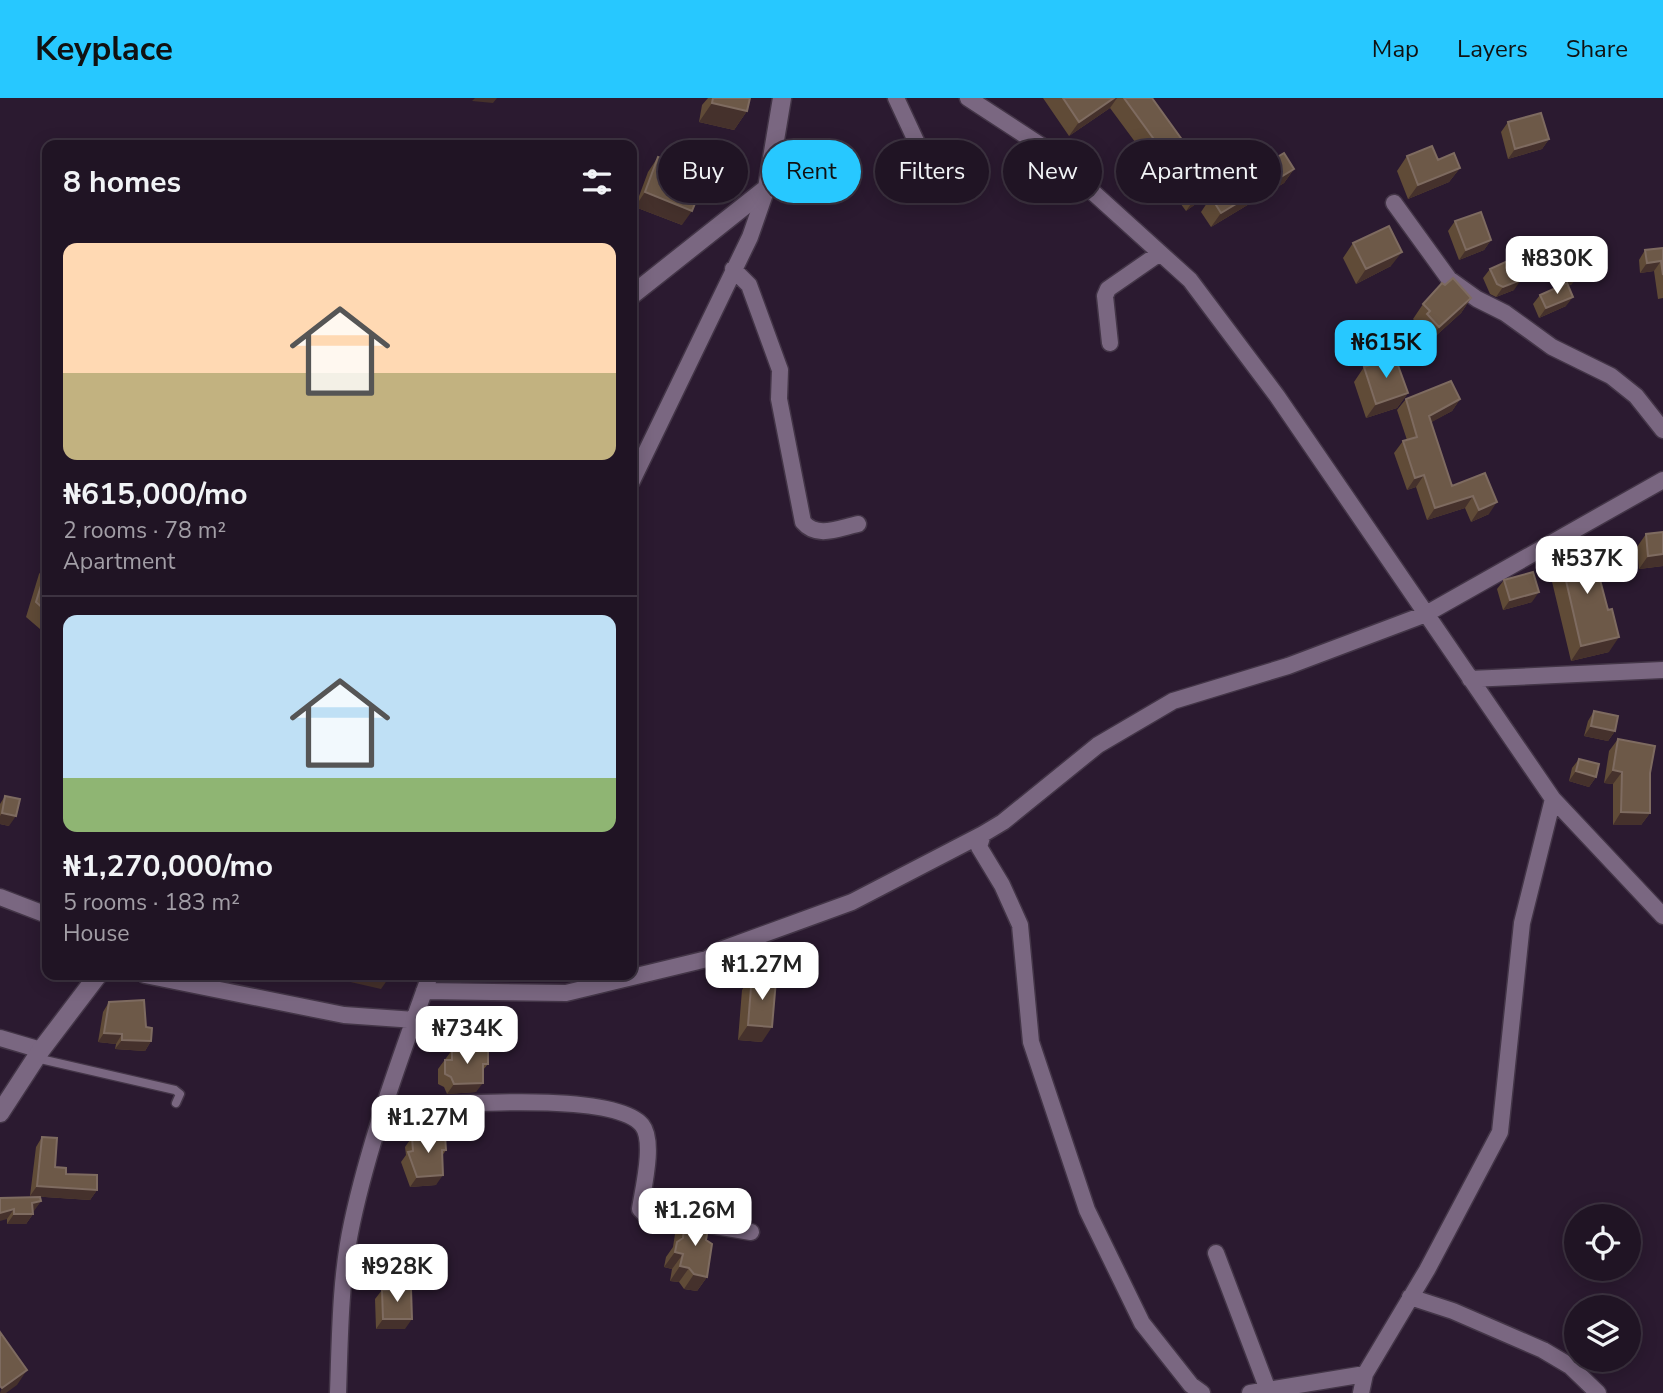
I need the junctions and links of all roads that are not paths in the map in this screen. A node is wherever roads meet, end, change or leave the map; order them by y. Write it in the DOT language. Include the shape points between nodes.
graph roads {
  1 [pos="782,98"];
  2 [pos="896,98"];
  3 [pos="968,98"];
  4 [pos="775,140"];
  5 [pos="916,140"];
  6 [pos="762,192"];
  7 [pos="762,202"];
  8 [pos="1394,203"];
  9 [pos="1160,253"];
  10 [pos="733,269"];
  11 [pos="637,291"];
  12 [pos="1110,343"];
  13 [pos="1663,430"];
  14 [pos="637,471"];
  15 [pos="1663,480"];
  16 [pos="858,524"];
  17 [pos="1426,614"];
  18 [pos="1663,670"];
  19 [pos="1470,679"];
  20 [pos="1553,799"];
  21 [pos="984,834"];
  22 [pos="0,897"];
  23 [pos="42,913"];
  24 [pos="1663,916"];
  25 [pos="637,976"];
  26 [pos="94,980"];
  27 [pos="170,980"];
  28 [pos="428,980"];
  29 [pos="620,980"];
  30 [pos="424,991"];
  31 [pos="415,1020"];
  32 [pos="0,1038"];
  33 [pos="39,1054"];
  34 [pos="6,1096"];
  35 [pos="176,1103"];
  36 [pos="385,1107"];
  37 [pos="0,1113"];
  38 [pos="751,1232"];
  39 [pos="1216,1253"];
  40 [pos="1410,1297"];
  41 [pos="1365,1374"];
  42 [pos="1268,1390"];
  43 [pos="338,1393"];
  44 [pos="1202,1393"];
  45 [pos="1250,1393"];
  46 [pos="1361,1393"];
  47 [pos="1598,1393"];
  1 -- 4 [label="street"];
  2 -- 5 [label="street"];
  3 -- 9 [label="street" via="1044,147"];
  6 -- 11 [label="street"];
  7 -- 10 [label="street"];
  8 -- 13 [label="street" via="1449,279 1552,347 1611,376 1636,396"];
  9 -- 12 [label="street" via="1108,289"];
  9 -- 17 [label="street" via="1190,281 1277,396"];
  10 -- 14 [label="street"];
  10 -- 16 [label="street" via="749,285 780,370 779,399 803,522 820,533"];
  15 -- 17 [label="street"];
  17 -- 19 [label="street"];
  17 -- 21 [label="street" via="1288,666 1174,701 1098,745"];
  18 -- 19 [label="street"];
  19 -- 20 [label="street"];
  20 -- 24 [label="street"];
  20 -- 40 [label="street" via="1522,923 1500,1132"];
  21 -- 25 [label="street" via="852,902 707,959"];
  21 -- 44 [label="street" via="979,847 1020,925 1031,1042 1087,1209 1142,1324"];
  22 -- 23 [label="street"];
  26 -- 33 [label="street"];
  27 -- 31 [label="street" via="344,1015"];
  28 -- 30 [label="street"];
  29 -- 30 [label="street" via="566,993"];
  30 -- 31 [label="street"];
  31 -- 36 [label="street"];
  32 -- 33 [label="street"];
  33 -- 34 [label="street"];
  33 -- 35 [label="lane" via="175,1090 180,1094"];
  34 -- 37 [label="street"];
  36 -- 38 [label="street" via="575,1102 629,1115 648,1137 640,1209 645,1214"];
  36 -- 43 [label="street" via="352,1224"];
  39 -- 42 [label="street"];
  40 -- 41 [label="street"];
  40 -- 47 [label="street" via="1543,1350 1570,1366"];
  41 -- 42 [label="street"];
  41 -- 46 [label="street"];
  42 -- 45 [label="street"];
}
